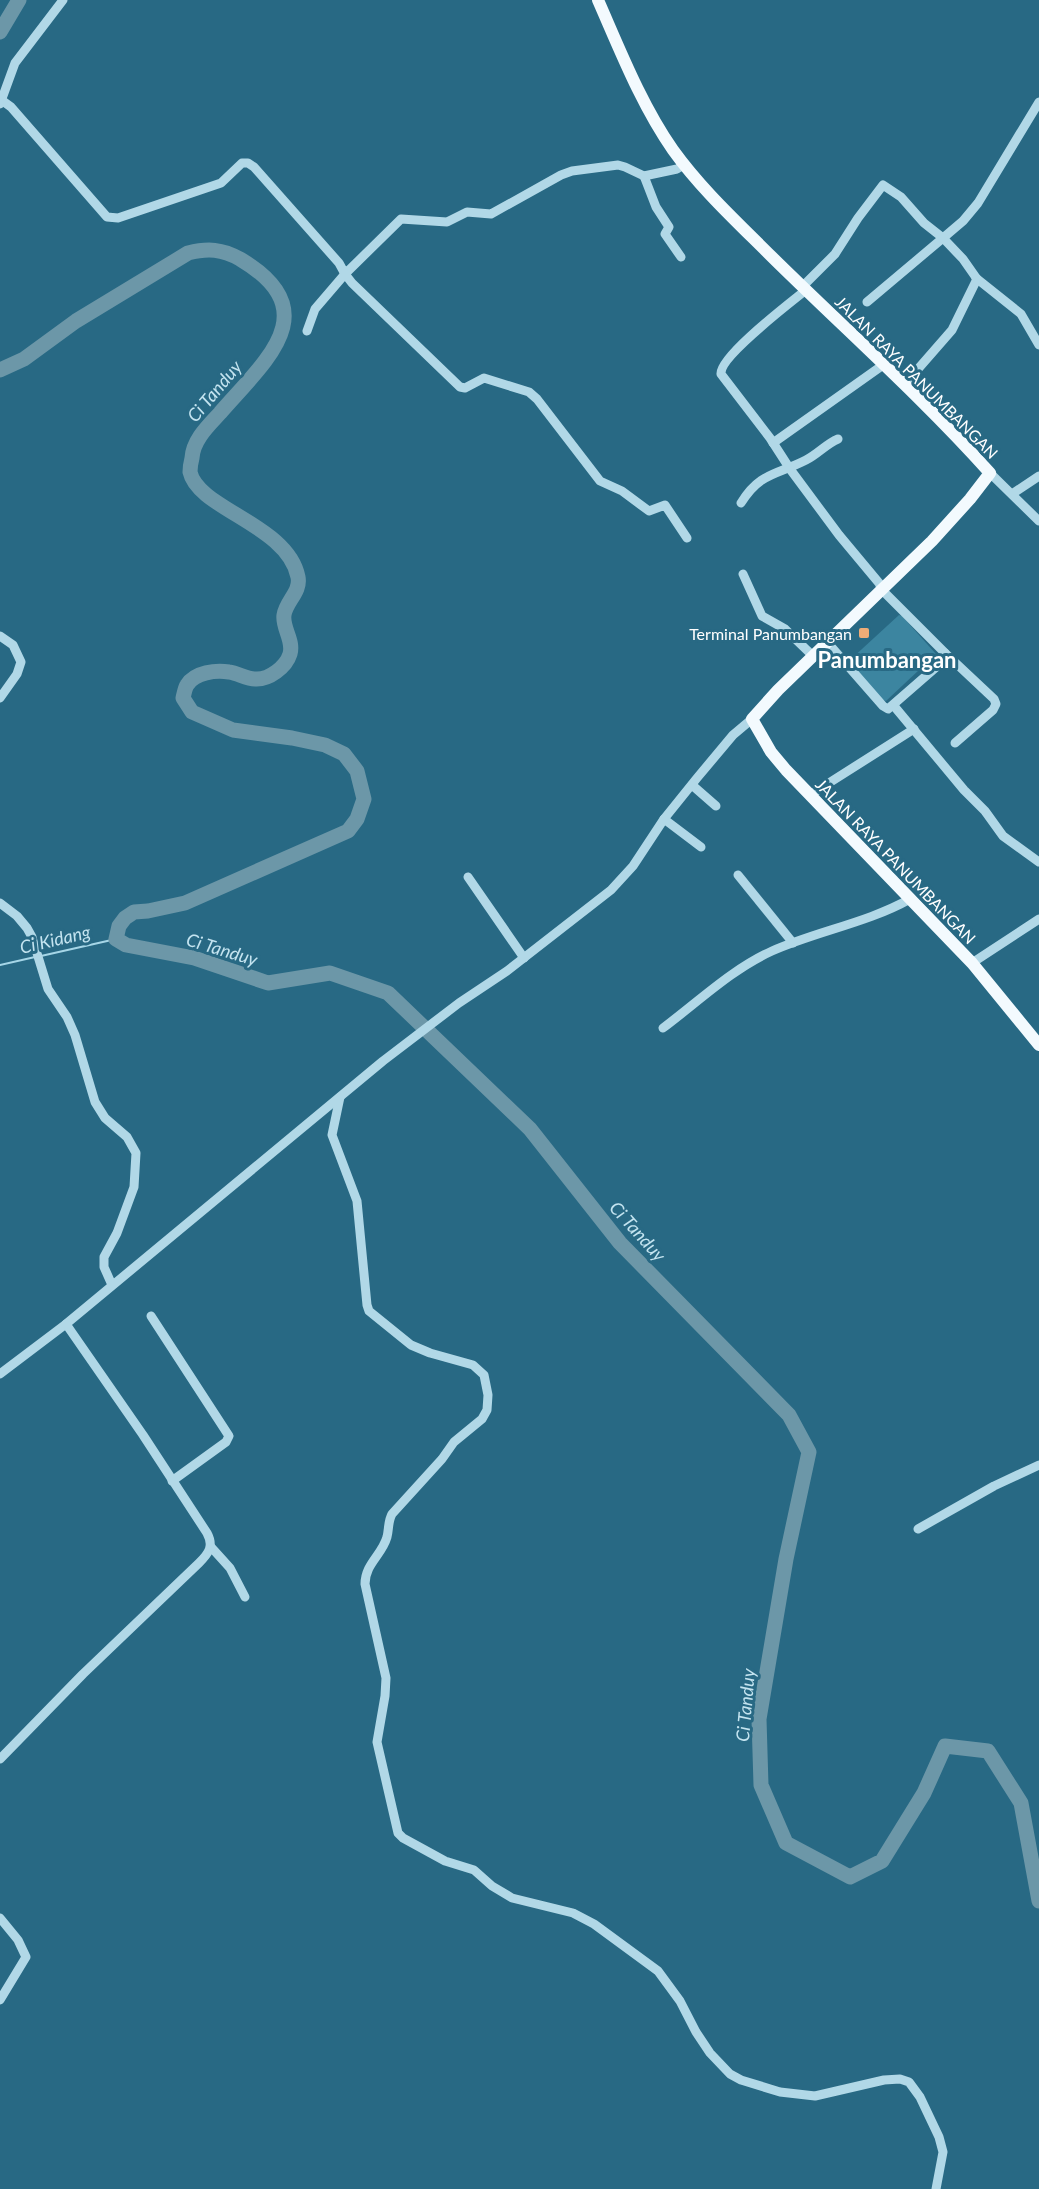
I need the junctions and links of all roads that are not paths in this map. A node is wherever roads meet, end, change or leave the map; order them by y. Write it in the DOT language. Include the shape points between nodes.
graph roads {
  1 [pos="63,0"];
  2 [pos="597,0"];
  3 [pos="1,101"];
  4 [pos="1039,102"];
  5 [pos="684,164"];
  6 [pos="644,176"];
  7 [pos="943,238"];
  8 [pos="681,258"];
  9 [pos="345,274"];
  10 [pos="976,278"];
  11 [pos="804,289"];
  12 [pos="867,302"];
  13 [pos="307,331"];
  14 [pos="1039,345"];
  15 [pos="883,365"];
  16 [pos="904,385"];
  17 [pos="838,439"];
  18 [pos="773,443"];
  19 [pos="789,468"];
  20 [pos="990,473"];
  21 [pos="1039,476"];
  22 [pos="1012,495"];
  23 [pos="741,503"];
  24 [pos="1039,521"];
  25 [pos="687,538"];
  26 [pos="742,574"];
  27 [pos="882,590"];
  28 [pos="0,636"];
  29 [pos="826,642"];
  30 [pos="945,653"];
  31 [pos="813,656"];
  32 [pos="0,698"];
  33 [pos="894,706"];
  34 [pos="752,719"];
  35 [pos="914,729"];
  36 [pos="955,743"];
  37 [pos="692,785"];
  38 [pos="810,795"];
  39 [pos="716,806"];
  40 [pos="664,819"];
  41 [pos="701,847"];
  42 [pos="1039,862"];
  43 [pos="738,875"];
  44 [pos="468,877"];
  45 [pos="910,898"];
  46 [pos="0,903"];
  47 [pos="1039,919"];
  48 [pos="793,943"];
  49 [pos="524,958"];
  50 [pos="972,963"];
  51 [pos="663,1028"];
  52 [pos="1039,1045"];
  53 [pos="340,1097"];
  54 [pos="112,1285"];
  55 [pos="152,1316"];
  56 [pos="66,1324"];
  57 [pos="0,1374"];
  58 [pos="1039,1465"];
  59 [pos="172,1481"];
  60 [pos="918,1528"];
  61 [pos="211,1547"];
  62 [pos="245,1596"];
  63 [pos="0,1759"];
  64 [pos="0,1918"];
  65 [pos="0,2000"];
  66 [pos="936,2189"];
  1 -- 3 [label="street" via="15,63"];
  2 -- 5 [label="main road, JALAN RAYA PANUMBANGAN" via="645,104"];
  3 -- 9 [label="street" via="107,217 118,218 221,183 246,162"];
  4 -- 7 [label="street" via="978,202"];
  5 -- 6 [label="street"];
  5 -- 11 [label="main road, JALAN RAYA PANUMBANGAN"];
  6 -- 8 [label="street" via="669,227 665,234"];
  6 -- 9 [label="street" via="622,166 572,171 491,214 467,212 447,222 401,219"];
  7 -- 10 [label="street"];
  7 -- 11 [label="street" via="883,185 835,254"];
  7 -- 12 [label="street"];
  9 -- 13 [label="street" via="315,309"];
  9 -- 25 [label="street" via="460,387 484,378 529,392 600,481 622,491 649,512 666,505"];
  10 -- 14 [label="street" via="1021,314"];
  10 -- 16 [label="street" via="952,330"];
  11 -- 15 [label="main road, JALAN RAYA PANUMBANGAN"];
  11 -- 18 [label="street" via="772,315 720,371"];
  15 -- 16 [label="main road, JALAN RAYA PANUMBANGAN"];
  15 -- 18 [label="street"];
  16 -- 20 [label="main road, JALAN RAYA PANUMBANGAN"];
  17 -- 19 [label="street"];
  18 -- 19 [label="street"];
  19 -- 23 [label="street" via="752,486"];
  19 -- 27 [label="street"];
  20 -- 22 [label="street"];
  20 -- 27 [label="main road, JALAN RAYA PANUMBANGAN" via="958,513"];
  21 -- 22 [label="street"];
  22 -- 24 [label="street"];
  26 -- 31 [label="street" via="762,616 785,629"];
  27 -- 29 [label="main road, JALAN RAYA PANUMBANGAN"];
  27 -- 30 [label="street"];
  28 -- 32 [label="street" via="13,645 21,662"];
  29 -- 31 [label="main road, JALAN RAYA PANUMBANGAN"];
  29 -- 33 [label="street" via="884,708"];
  30 -- 33 [label="street" via="942,662"];
  30 -- 36 [label="street" via="996,704"];
  31 -- 34 [label="main road, JALAN RAYA PANUMBANGAN"];
  33 -- 35 [label="street"];
  34 -- 37 [label="street"];
  34 -- 38 [label="main road, JALAN RAYA PANUMBANGAN" via="771,752"];
  35 -- 38 [label="street"];
  35 -- 42 [label="street" via="1003,836"];
  37 -- 39 [label="street"];
  37 -- 40 [label="street"];
  38 -- 45 [label="main road, JALAN RAYA PANUMBANGAN"];
  40 -- 41 [label="street"];
  40 -- 49 [label="street" via="622,880"];
  43 -- 48 [label="street"];
  44 -- 49 [label="street"];
  45 -- 48 [label="street" via="877,914"];
  45 -- 50 [label="main road, JALAN RAYA PANUMBANGAN"];
  46 -- 54 [label="street" via="17,916 32,937 50,994 68,1017 98,1108 127,1137 136,1153 134,1187 104,1257"];
  47 -- 50 [label="street"];
  48 -- 51 [label="street" via="740,970"];
  49 -- 53 [label="street"];
  50 -- 52 [label="main road, JALAN RAYA PANUMBANGAN"];
  53 -- 54 [label="street"];
  53 -- 66 [label="street" via="332,1135 357,1201 369,1311 411,1345 478,1368 486,1380 489,1403 482,1419 454,1442 392,1514 387,1538 365,1578 386,1678 377,1742 398,1833 445,1861 474,1870 512,1898 573,1913 615,1939 658,1971 710,2053 741,2080 780,2092 815,2096 884,2080 909,2082 918,2091 943,2152"];
  54 -- 56 [label="street"];
  55 -- 59 [label="street" via="229,1436"];
  56 -- 57 [label="street"];
  56 -- 59 [label="street"];
  58 -- 60 [label="street"];
  59 -- 61 [label="street" via="207,1533"];
  61 -- 62 [label="street" via="230,1568"];
  61 -- 63 [label="street"];
  64 -- 65 [label="street" via="26,1957"];
}
